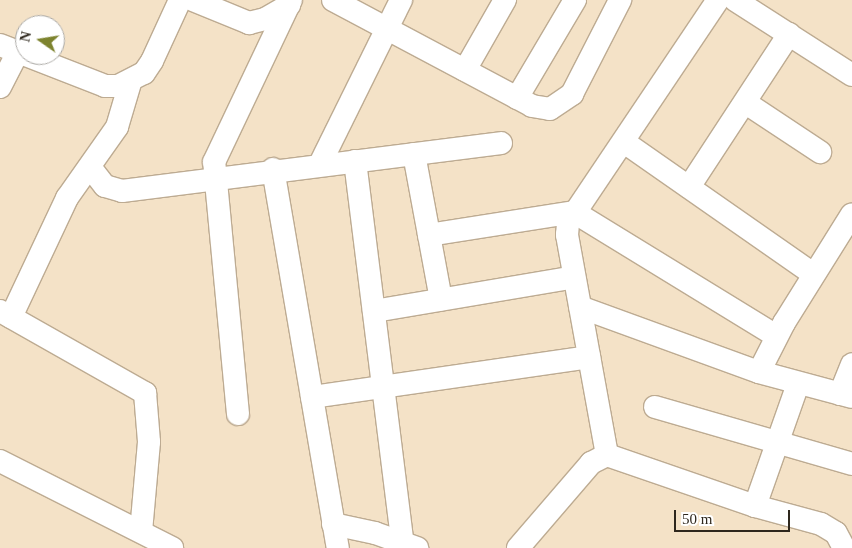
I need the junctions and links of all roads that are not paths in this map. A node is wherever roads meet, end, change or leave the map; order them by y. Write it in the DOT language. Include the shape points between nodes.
graph roads {
  1 [pos="180,0"];
  2 [pos="192,0"];
  3 [pos="334,0"];
  4 [pos="401,0"];
  5 [pos="505,0"];
  6 [pos="575,0"];
  7 [pos="620,0"];
  8 [pos="718,0"];
  9 [pos="735,0"];
  10 [pos="292,2"];
  11 [pos="388,28"];
  12 [pos="789,34"];
  13 [pos="8,49"];
  14 [pos="850,69"];
  15 [pos="465,70"];
  16 [pos="130,83"];
  17 [pos="0,87"];
  18 [pos="517,98"];
  19 [pos="746,103"];
  20 [pos="624,142"];
  21 [pos="501,143"];
  22 [pos="820,152"];
  23 [pos="414,154"];
  24 [pos="355,161"];
  25 [pos="320,164"];
  26 [pos="90,167"];
  27 [pos="273,169"];
  28 [pos="212,176"];
  29 [pos="689,187"];
  30 [pos="574,212"];
  31 [pos="852,214"];
  32 [pos="429,235"];
  33 [pos="813,274"];
  34 [pos="574,277"];
  35 [pos="441,300"];
  36 [pos="580,307"];
  37 [pos="374,311"];
  38 [pos="5,314"];
  39 [pos="776,336"];
  40 [pos="589,357"];
  41 [pos="852,364"];
  42 [pos="759,372"];
  43 [pos="798,384"];
  44 [pos="383,386"];
  45 [pos="846,395"];
  46 [pos="312,397"];
  47 [pos="654,407"];
  48 [pos="238,414"];
  49 [pos="777,442"];
  50 [pos="607,455"];
  51 [pos="0,461"];
  52 [pos="852,464"];
  53 [pos="755,506"];
  54 [pos="333,524"];
  55 [pos="141,531"];
  56 [pos="409,545"];
  57 [pos="172,548"];
  58 [pos="338,548"];
  59 [pos="518,548"];
  60 [pos="844,548"];
  1 -- 16 [label="street" via="152,61"];
  2 -- 10 [label="street" via="249,23 265,20"];
  3 -- 11 [label="street"];
  4 -- 11 [label="street"];
  5 -- 15 [label="street"];
  6 -- 18 [label="street"];
  7 -- 18 [label="street" via="566,100 550,109 542,109"];
  8 -- 20 [label="street"];
  9 -- 12 [label="street"];
  10 -- 28 [label="street" via="216,153"];
  11 -- 15 [label="street"];
  11 -- 25 [label="street"];
  12 -- 14 [label="street"];
  12 -- 19 [label="street"];
  13 -- 16 [label="street" via="105,86"];
  13 -- 17 [label="street"];
  15 -- 18 [label="street"];
  16 -- 26 [label="street" via="117,127"];
  19 -- 22 [label="street"];
  19 -- 29 [label="street"];
  20 -- 29 [label="street"];
  20 -- 30 [label="street"];
  21 -- 23 [label="street"];
  23 -- 24 [label="street"];
  23 -- 32 [label="street"];
  24 -- 25 [label="street"];
  24 -- 37 [label="street"];
  25 -- 27 [label="street"];
  26 -- 28 [label="street" via="112,190"];
  26 -- 38 [label="street" via="67,198"];
  27 -- 28 [label="street"];
  27 -- 46 [label="street"];
  28 -- 48 [label="street"];
  29 -- 33 [label="street"];
  30 -- 32 [label="street"];
  30 -- 34 [label="street" via="567,235"];
  30 -- 39 [label="street"];
  31 -- 33 [label="street"];
  32 -- 35 [label="street"];
  33 -- 39 [label="street"];
  34 -- 35 [label="street"];
  34 -- 36 [label="street"];
  35 -- 37 [label="street"];
  36 -- 40 [label="street"];
  36 -- 42 [label="street"];
  37 -- 44 [label="street"];
  38 -- 55 [label="street" via="145,393 149,442"];
  39 -- 42 [label="street"];
  40 -- 44 [label="street"];
  40 -- 50 [label="street"];
  41 -- 45 [label="street"];
  42 -- 43 [label="street"];
  43 -- 45 [label="street"];
  43 -- 49 [label="street"];
  44 -- 46 [label="street"];
  44 -- 56 [label="street"];
  46 -- 54 [label="street"];
  47 -- 49 [label="street"];
  49 -- 52 [label="street"];
  49 -- 53 [label="street"];
  50 -- 53 [label="street"];
  50 -- 59 [label="street" via="591,463"];
  51 -- 55 [label="street"];
  53 -- 60 [label="street" via="830,528"];
  54 -- 56 [label="street"];
  54 -- 58 [label="street"];
  55 -- 57 [label="street"];
}
